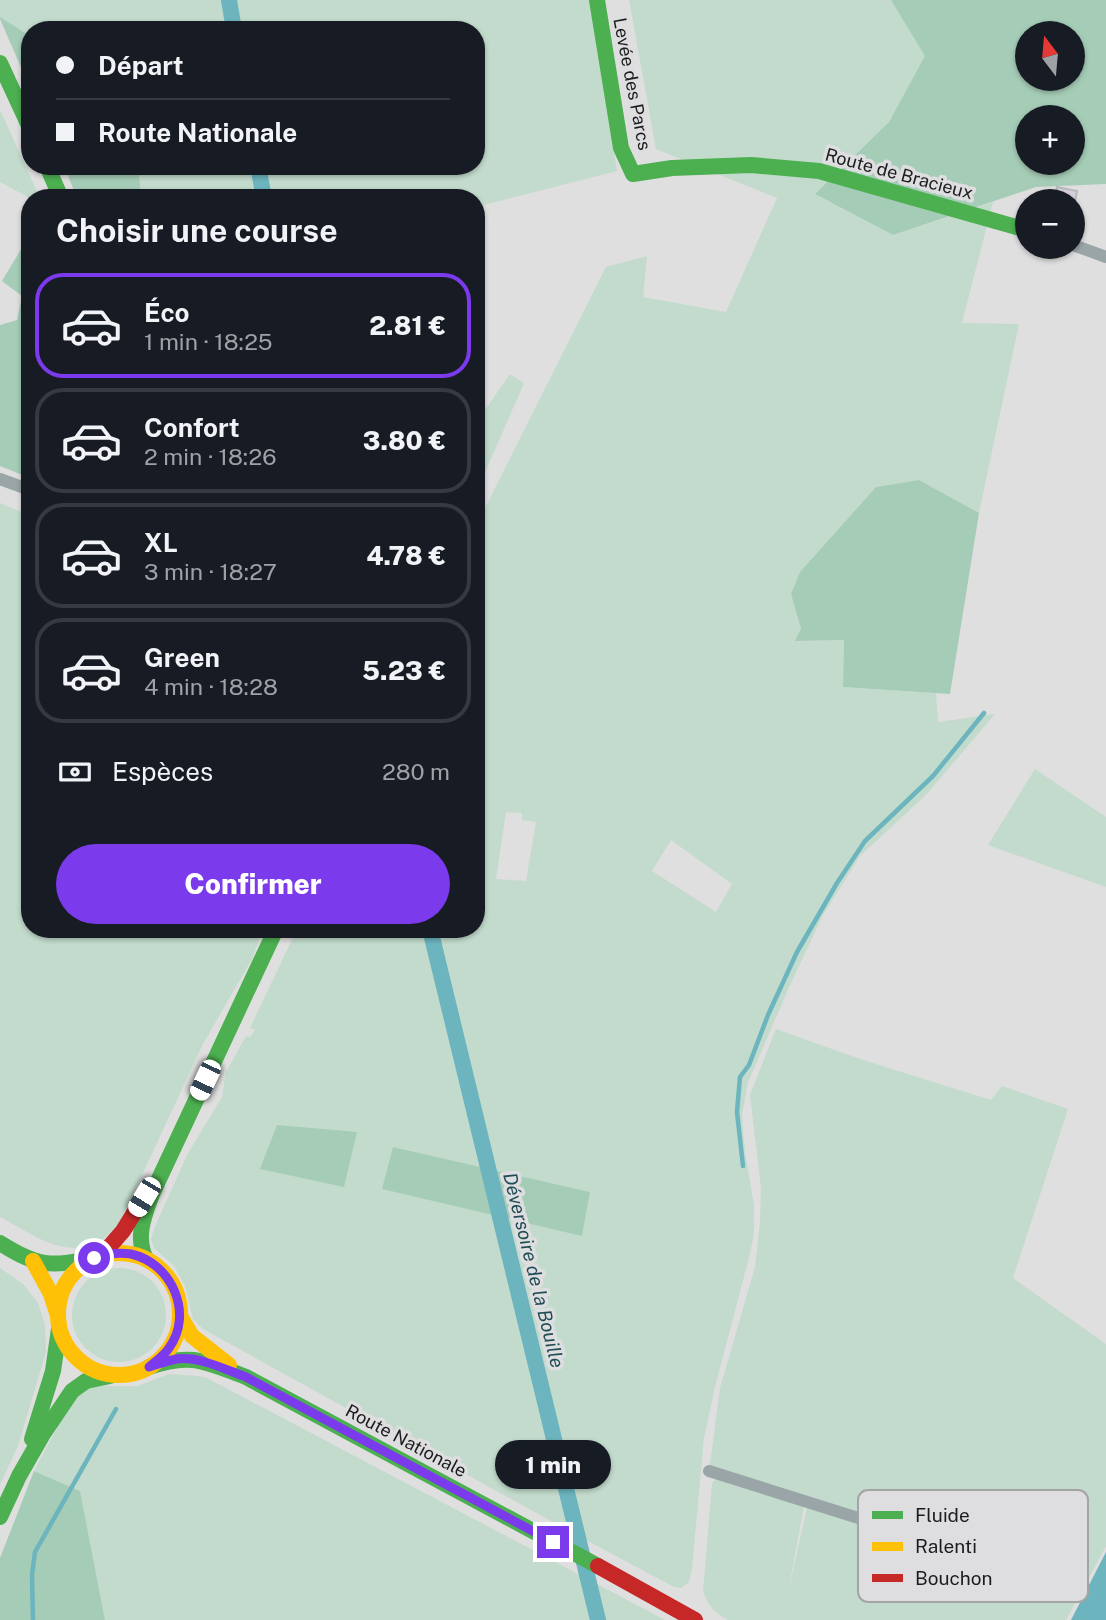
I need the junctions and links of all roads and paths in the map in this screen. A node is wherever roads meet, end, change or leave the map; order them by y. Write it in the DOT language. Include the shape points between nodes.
graph roads {
  1 [pos="597,0"];
  2 [pos="0,63"];
  3 [pos="21,108"];
  4 [pos="633,174"];
  5 [pos="1015,227"];
  6 [pos="1085,249"];
  7 [pos="1106,257"];
  8 [pos="0,479"];
  9 [pos="21,487"];
  10 [pos="272,938"];
  11 [pos="170,1154"];
  12 [pos="0,1243"];
  13 [pos="98,1257"];
  14 [pos="146,1259"];
  15 [pos="33,1261"];
  16 [pos="180,1316"];
  17 [pos="58,1322"];
  18 [pos="149,1367"];
  19 [pos="119,1375"];
  20 [pos="246,1377"];
  21 [pos="709,1471"];
  22 [pos="19,1476"];
  23 [pos="0,1517"];
  24 [pos="858,1518"];
  25 [pos="695,1620"];
  1 -- 4 [label="main road, Levée des Parcs" via="621,148"];
  2 -- 3 [label="main road"];
  4 -- 5 [label="main road, Route de Bracieux" via="751,165 819,171"];
  6 -- 7 [label="street"];
  8 -- 9 [label="street"];
  10 -- 11 [label="main road"];
  11 -- 13 [label="main road" via="123,1231"];
  11 -- 14 [label="main road" via="142,1223 140,1246"];
  12 -- 15 [label="main road"];
  13 -- 14 [label="main road" via="129,1254"];
  13 -- 15 [label="main road" via="65,1264"];
  13 -- 17 [label="main road" via="71,1276 62,1291"];
  14 -- 16 [label="main road" via="171,1283"];
  15 -- 17 [label="main road" via="51,1294"];
  16 -- 18 [label="main road" via="170,1348"];
  16 -- 20 [label="main road, Route Nationale" via="192,1336"];
  17 -- 19 [label="main road" via="76,1358 96,1370"];
  17 -- 22 [label="main road" via="57,1354"];
  18 -- 19 [label="main road"];
  18 -- 20 [label="main road, Route Nationale" via="179,1359 213,1364"];
  19 -- 22 [label="main road" via="93,1378 72,1391"];
  20 -- 25 [label="main road, Route Nationale"];
  21 -- 24 [label="street"];
  22 -- 23 [label="main road"];
}
